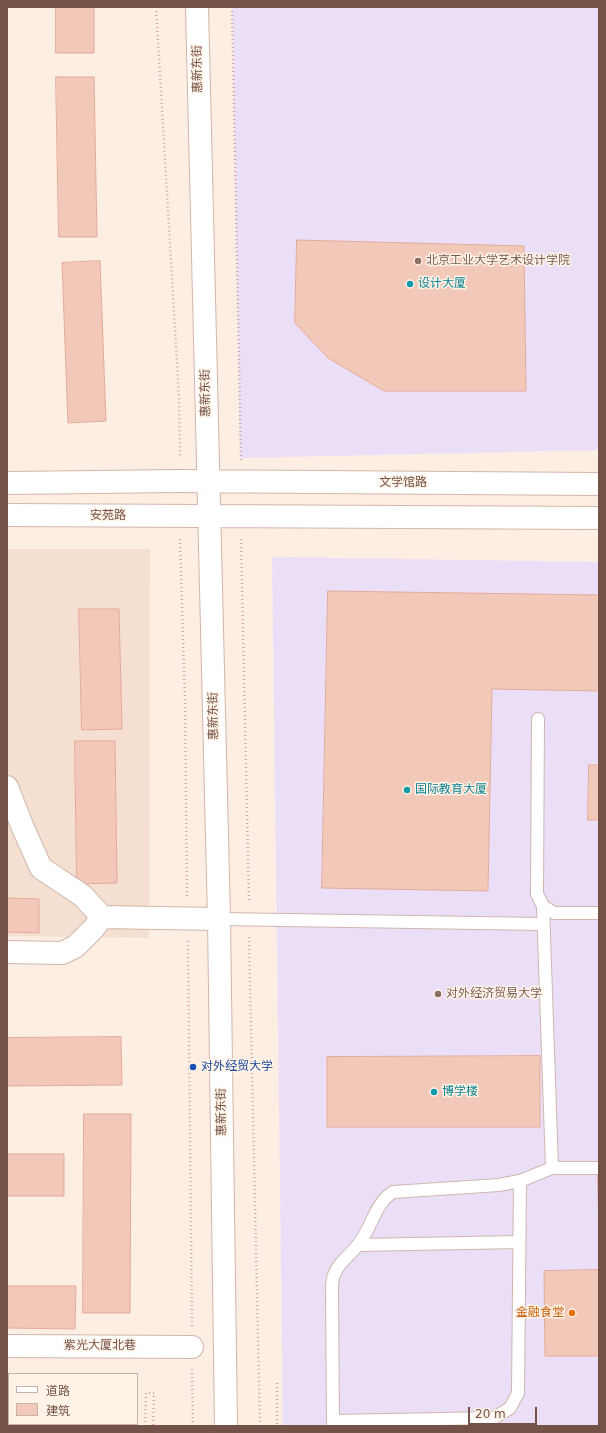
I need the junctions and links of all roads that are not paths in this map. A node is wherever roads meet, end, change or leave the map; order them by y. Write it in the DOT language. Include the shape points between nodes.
graph roads {
  1 [pos="197,7"];
  2 [pos="208,482"];
  3 [pos="7,483"];
  4 [pos="599,484"];
  5 [pos="7,515"];
  6 [pos="209,516"];
  7 [pos="599,518"];
  8 [pos="538,719"];
  9 [pos="7,787"];
  10 [pos="543,906"];
  11 [pos="599,913"];
  12 [pos="102,917"];
  13 [pos="219,918"];
  14 [pos="543,924"];
  15 [pos="7,952"];
  16 [pos="552,1168"];
  17 [pos="599,1168"];
  18 [pos="520,1181"];
  19 [pos="519,1242"];
  20 [pos="358,1245"];
  21 [pos="7,1346"];
  22 [pos="192,1347"];
  23 [pos="333,1424"];
  24 [pos="226,1426"];
  1 -- 2 [label="street, 惠新东街"];
  2 -- 3 [label="street"];
  2 -- 4 [label="street, 文学馆路"];
  2 -- 6 [label="street, 惠新东街"];
  5 -- 6 [label="street, 安苑路"];
  6 -- 7 [label="street"];
  6 -- 13 [label="street, 惠新东街"];
  8 -- 10 [label="lane" via="537,894"];
  9 -- 12 [label="street" via="41,868 83,896"];
  10 -- 11 [label="lane" via="554,913"];
  10 -- 14 [label="lane"];
  12 -- 13 [label="street"];
  12 -- 15 [label="street" via="75,946 62,953"];
  13 -- 14 [label="lane"];
  13 -- 24 [label="street, 惠新东街"];
  14 -- 16 [label="lane"];
  16 -- 17 [label="lane"];
  16 -- 18 [label="lane"];
  18 -- 19 [label="lane"];
  18 -- 20 [label="lane" via="499,1185 394,1192 381,1203"];
  19 -- 20 [label="lane"];
  19 -- 23 [label="lane" via="518,1393 510,1408 494,1418"];
  20 -- 23 [label="lane" via="340,1264 334,1275"];
  21 -- 22 [label="street, 紫光大厦北巷"];
}
